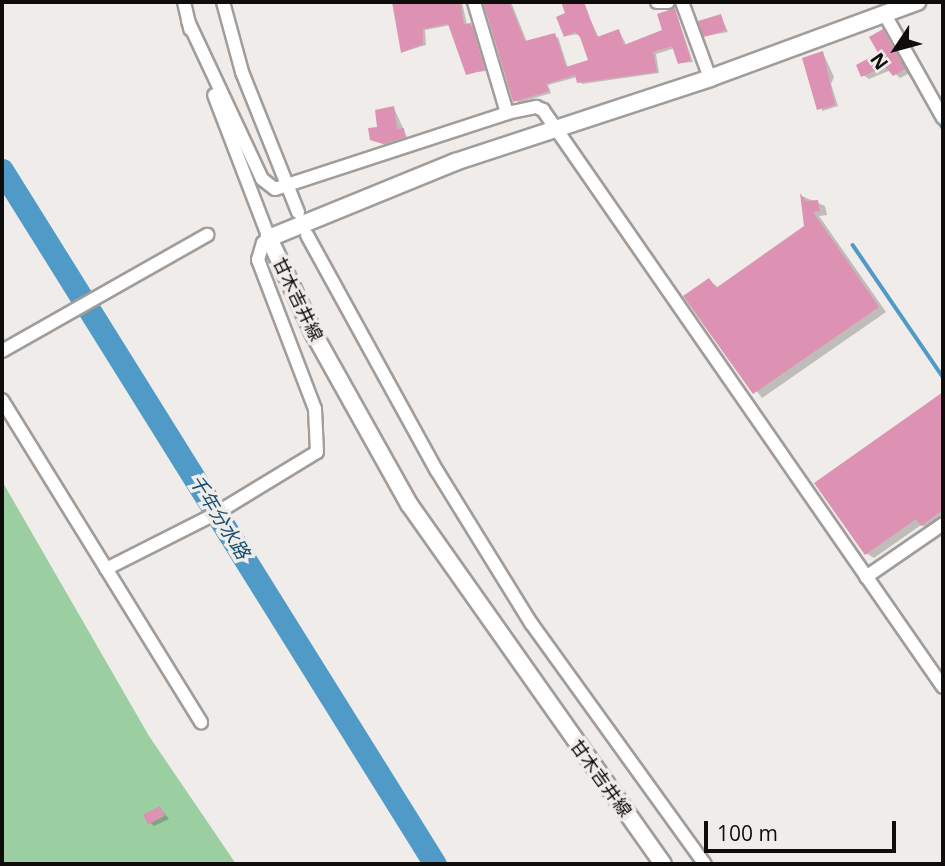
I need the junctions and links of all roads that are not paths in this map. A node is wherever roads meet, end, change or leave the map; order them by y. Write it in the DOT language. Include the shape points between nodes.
graph roads {
  1 [pos="184,2"];
  2 [pos="223,2"];
  3 [pos="474,2"];
  4 [pos="657,2"];
  5 [pos="668,2"];
  6 [pos="682,2"];
  7 [pos="917,2"];
  8 [pos="884,13"];
  9 [pos="188,21"];
  10 [pos="710,78"];
  11 [pos="506,113"];
  12 [pos="943,118"];
  13 [pos="554,126"];
  14 [pos="285,187"];
  15 [pos="298,212"];
  16 [pos="207,235"];
  17 [pos="307,235"];
  18 [pos="269,238"];
  19 [pos="2,351"];
  20 [pos="2,400"];
  21 [pos="943,524"];
  22 [pos="106,569"];
  23 [pos="866,577"];
  24 [pos="943,687"];
  25 [pos="201,722"];
  26 [pos="663,864"];
  27 [pos="705,864"];
  1 -- 9 [label="street"];
  2 -- 14 [label="street" via="242,72"];
  3 -- 11 [label="street"];
  4 -- 5 [label="street"];
  6 -- 10 [label="street"];
  7 -- 8 [label="main road, 甘木吉井線"];
  8 -- 10 [label="main road, 甘木吉井線"];
  8 -- 12 [label="street"];
  9 -- 14 [label="street" via="262,179 268,187"];
  9 -- 18 [label="street"];
  10 -- 13 [label="main road, 甘木吉井線"];
  11 -- 13 [label="street" via="536,107"];
  11 -- 14 [label="street"];
  13 -- 18 [label="main road, 甘木吉井線"];
  13 -- 23 [label="street"];
  14 -- 15 [label="street"];
  16 -- 19 [label="street"];
  17 -- 27 [label="street" via="437,471 531,623"];
  18 -- 22 [label="street" via="262,243 258,260 315,409 317,452 215,514"];
  18 -- 26 [label="main road, 甘木吉井線" via="313,332 409,504"];
  20 -- 22 [label="street"];
  21 -- 23 [label="street"];
  22 -- 25 [label="street"];
  23 -- 24 [label="street"];
}
